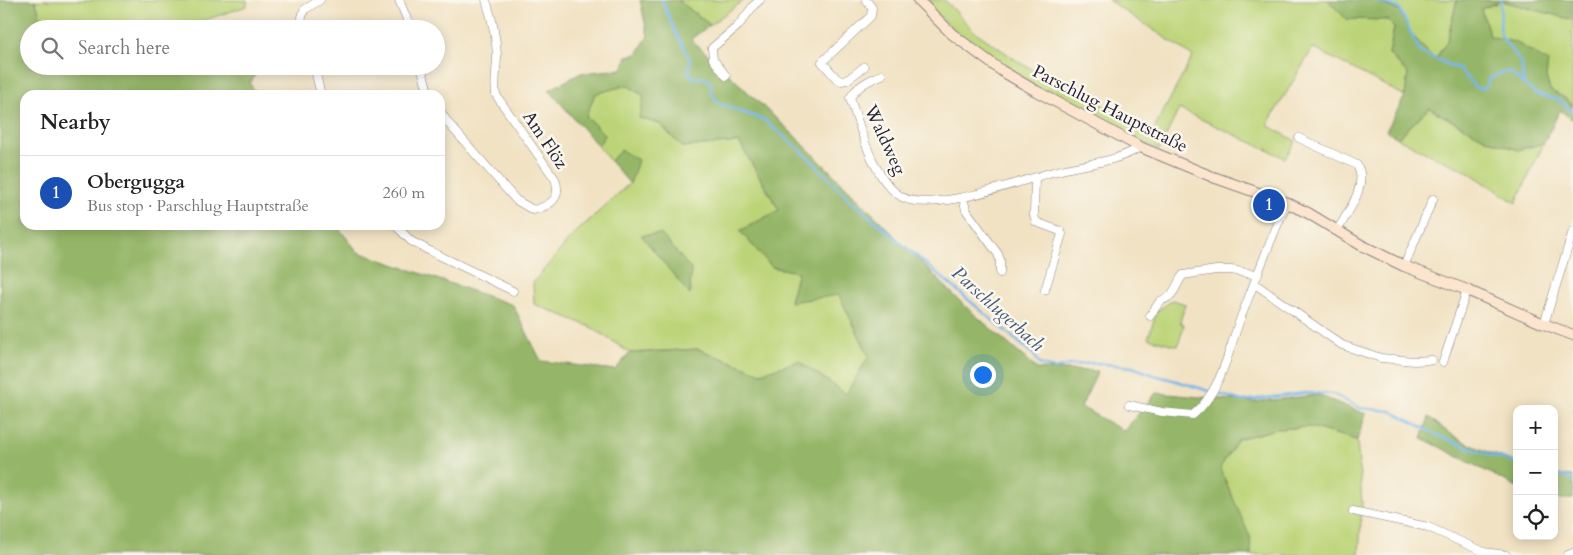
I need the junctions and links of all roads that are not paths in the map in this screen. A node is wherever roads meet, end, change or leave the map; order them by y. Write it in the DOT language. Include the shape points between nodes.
graph roads {
  1 [pos="320,0"];
  2 [pos="398,0"];
  3 [pos="486,0"];
  4 [pos="760,0"];
  5 [pos="866,0"];
  6 [pos="918,0"];
  7 [pos="301,20"];
  8 [pos="407,20"];
  9 [pos="864,68"];
  10 [pos="316,75"];
  11 [pos="424,75"];
  12 [pos="882,75"];
  13 [pos="726,76"];
  14 [pos="320,90"];
  15 [pos="428,90"];
  16 [pos="445,118"];
  17 [pos="1299,138"];
  18 [pos="1140,147"];
  19 [pos="1035,178"];
  20 [pos="963,197"];
  21 [pos="1433,199"];
  22 [pos="1287,203"];
  23 [pos="400,230"];
  24 [pos="1337,231"];
  25 [pos="1573,231"];
  26 [pos="1404,266"];
  27 [pos="1000,273"];
  28 [pos="1258,275"];
  29 [pos="1255,284"];
  30 [pos="1045,290"];
  31 [pos="1469,290"];
  32 [pos="513,291"];
  33 [pos="1150,316"];
  34 [pos="1544,324"];
  35 [pos="1573,335"];
  36 [pos="1432,360"];
  37 [pos="1443,362"];
  38 [pos="1129,404"];
  39 [pos="1353,511"];
  40 [pos="1573,553"];
  41 [pos="1506,555"];
  42 [pos="1568,555"];
  1 -- 7 [label="street" via="304,10"];
  2 -- 8 [label="street"];
  3 -- 16 [label="street, Am Flöz" via="495,30 496,95 555,179 556,197 543,208 533,210 516,200"];
  4 -- 13 [label="street" via="738,26 712,48 713,59"];
  5 -- 9 [label="street" via="872,8 871,16 822,62 841,81"];
  6 -- 18 [label="main road, Parschlug Hauptstraße" via="952,34 1002,71"];
  10 -- 14 [label="street"];
  11 -- 15 [label="street"];
  12 -- 20 [label="street, Waldweg" via="868,80 850,98 869,150 887,185 910,200"];
  17 -- 24 [label="street" via="1356,165 1360,171 1358,191"];
  18 -- 19 [label="street, Waldweg" via="1132,152"];
  18 -- 22 [label="main road, Parschlug Hauptstraße"];
  19 -- 20 [label="street, Waldweg"];
  19 -- 30 [label="street" via="1036,222 1062,234"];
  20 -- 27 [label="street" via="966,210 998,254"];
  21 -- 26 [label="street"];
  22 -- 24 [label="main road, Parschlug Hauptstraße"];
  22 -- 28 [label="street"];
  23 -- 32 [label="street" via="411,241"];
  24 -- 26 [label="main road, Parschlug Hauptstraße"];
  25 -- 34 [label="street"];
  26 -- 31 [label="main road, Parschlug Hauptstraße"];
  28 -- 29 [label="street"];
  28 -- 33 [label="street" via="1231,270 1183,275 1174,292 1168,299 1160,301"];
  29 -- 36 [label="street" via="1342,345 1381,358"];
  29 -- 38 [label="street" via="1213,391 1204,406 1193,415"];
  31 -- 34 [label="main road, Parschlug Hauptstraße"];
  31 -- 37 [label="street"];
  34 -- 35 [label="main road, Parschlug Hauptstraße"];
  39 -- 41 [label="street" via="1428,527 1484,552"];
  40 -- 42 [label="street"];
}
